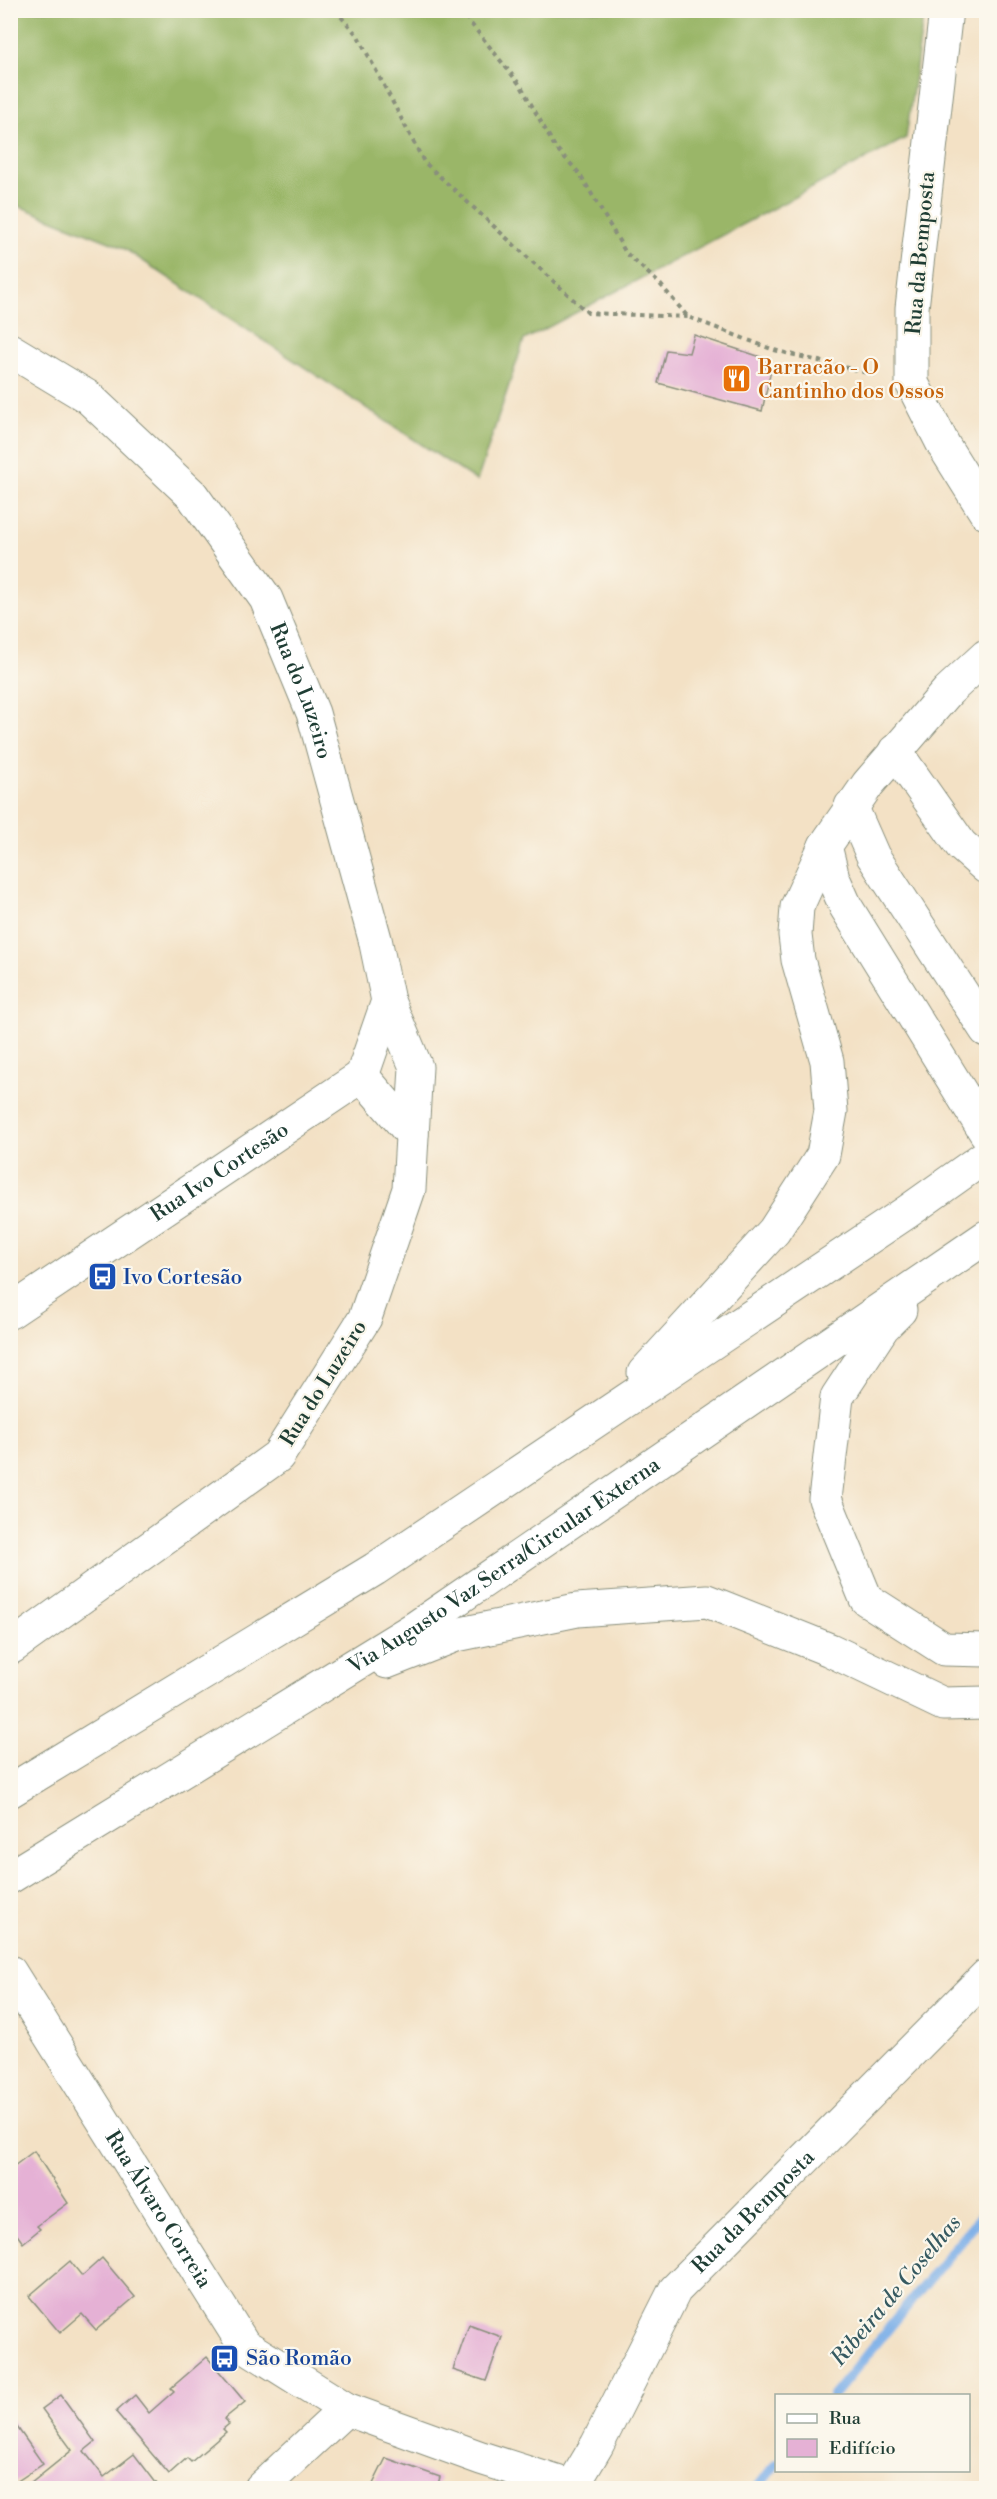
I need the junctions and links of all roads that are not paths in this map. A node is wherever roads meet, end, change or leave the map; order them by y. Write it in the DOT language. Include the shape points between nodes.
graph roads {
  1 [pos="946,10"];
  2 [pos="10,350"];
  3 [pos="987,513"];
  4 [pos="987,656"];
  5 [pos="895,751"];
  6 [pos="851,806"];
  7 [pos="825,846"];
  8 [pos="987,867"];
  9 [pos="388,1001"];
  10 [pos="987,1030"];
  11 [pos="362,1076"];
  12 [pos="987,1133"];
  13 [pos="412,1134"];
  14 [pos="987,1156"];
  15 [pos="987,1237"];
  16 [pos="946,1265"];
  17 [pos="10,1312"];
  18 [pos="609,1412"];
  19 [pos="12,1647"];
  20 [pos="987,1650"];
  21 [pos="299,1697"];
  22 [pos="987,1703"];
  23 [pos="10,1791"];
  24 [pos="10,1877"];
  25 [pos="10,1972"];
  26 [pos="987,1976"];
  27 [pos="346,2409"];
  28 [pos="261,2488"];
  29 [pos="572,2488"];
  1 -- 3 [label="main road, Rua da Bemposta" via="912,308 912,383 944,446"];
  2 -- 9 [label="main road, Rua do Luzeiro" via="88,397 192,495 266,599 313,713 375,939"];
  4 -- 5 [label="main road" via="948,691"];
  5 -- 6 [label="main road"];
  5 -- 8 [label="main road" via="961,845"];
  6 -- 7 [label="main road"];
  6 -- 10 [label="main road" via="873,856"];
  7 -- 12 [label="main road" via="846,907"];
  7 -- 18 [label="main road" via="797,907 795,935 798,960 827,1061 831,1111 823,1155 774,1231"];
  9 -- 11 [label="main road"];
  9 -- 13 [label="main road, Rua do Luzeiro" via="416,1067"];
  11 -- 13 [label="main road"];
  11 -- 17 [label="main road, Rua Ivo Cortesão"];
  13 -- 19 [label="main road, Rua do Luzeiro" via="409,1189 365,1318 278,1456"];
  14 -- 18 [label="main road"];
  15 -- 16 [label="main road, Via Augusto Vaz Serra/Circular Externa"];
  16 -- 20 [label="main road" via="883,1327 837,1397 825,1499 866,1599 944,1649"];
  16 -- 21 [label="main road, Via Augusto Vaz Serra/Circular Externa" via="415,1628"];
  18 -- 23 [label="main road" via="375,1569"];
  21 -- 22 [label="main road" via="456,1635 577,1610 707,1600 830,1650 943,1704"];
  21 -- 24 [label="main road, Via Augusto Vaz Serra/Circular Externa"];
  25 -- 27 [label="main road, Rua Álvaro Correia" via="244,2345"];
  26 -- 29 [label="main road, Rua da Bemposta" via="675,2290"];
  27 -- 28 [label="main road"];
  27 -- 29 [label="main road, Rua Álvaro Correia"];
}
